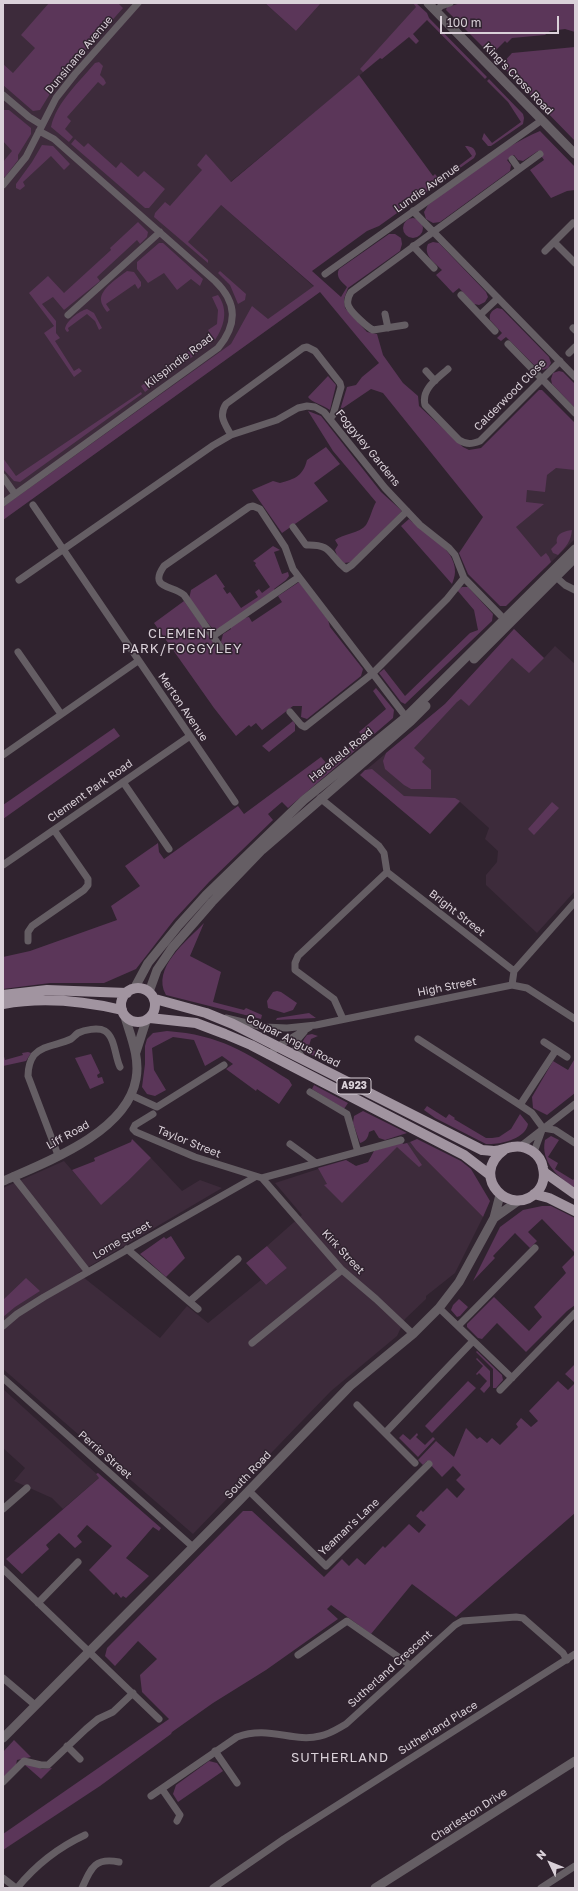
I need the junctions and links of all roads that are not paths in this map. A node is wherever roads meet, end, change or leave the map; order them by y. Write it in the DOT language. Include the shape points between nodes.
graph roads {
  1 [pos="138,3"];
  2 [pos="428,3"];
  3 [pos="450,3"];
  4 [pos="436,11"];
  5 [pos="3,95"];
  6 [pos="542,120"];
  7 [pos="41,128"];
  8 [pos="540,154"];
  9 [pos="575,154"];
  10 [pos="512,159"];
  11 [pos="519,169"];
  12 [pos="3,185"];
  13 [pos="413,211"];
  14 [pos="573,223"];
  15 [pos="433,231"];
  16 [pos="160,232"];
  17 [pos="554,242"];
  18 [pos="413,246"];
  19 [pos="545,251"];
  20 [pos="575,263"];
  21 [pos="434,268"];
  22 [pos="324,274"];
  23 [pos="461,295"];
  24 [pos="498,298"];
  25 [pos="385,314"];
  26 [pos="68,315"];
  27 [pos="480,315"];
  28 [pos="405,325"];
  29 [pos="388,328"];
  30 [pos="495,331"];
  31 [pos="508,344"];
  32 [pos="575,347"];
  33 [pos="569,353"];
  34 [pos="560,361"];
  35 [pos="448,369"];
  36 [pos="426,371"];
  37 [pos="575,377"];
  38 [pos="542,379"];
  39 [pos="435,381"];
  40 [pos="575,413"];
  41 [pos="330,419"];
  42 [pos="231,435"];
  43 [pos="3,477"];
  44 [pos="15,494"];
  45 [pos="3,503"];
  46 [pos="33,505"];
  47 [pos="407,511"];
  48 [pos="293,527"];
  49 [pos="575,549"];
  50 [pos="63,550"];
  51 [pos="575,558"];
  52 [pos="299,577"];
  53 [pos="556,577"];
  54 [pos="464,578"];
  55 [pos="19,580"];
  56 [pos="575,590"];
  57 [pos="504,619"];
  58 [pos="213,636"];
  59 [pos="221,648"];
  60 [pos="18,652"];
  61 [pos="138,661"];
  62 [pos="372,674"];
  63 [pos="290,712"];
  64 [pos="61,714"];
  65 [pos="406,717"];
  66 [pos="190,736"];
  67 [pos="3,755"];
  68 [pos="123,782"];
  69 [pos="320,798"];
  70 [pos="235,802"];
  71 [pos="54,830"];
  72 [pos="169,849"];
  73 [pos="3,865"];
  74 [pos="387,872"];
  75 [pos="575,902"];
  76 [pos="28,941"];
  77 [pos="514,971"];
  78 [pos="512,985"];
  79 [pos="130,991"];
  80 [pos="3,995"];
  81 [pos="152,996"];
  82 [pos="3,1004"];
  83 [pos="124,1014"];
  84 [pos="206,1014"];
  85 [pos="575,1018"];
  86 [pos="148,1019"];
  87 [pos="343,1019"];
  88 [pos="316,1025"];
  89 [pos="418,1039"];
  90 [pos="544,1042"];
  91 [pos="277,1047"];
  92 [pos="556,1050"];
  93 [pos="136,1052"];
  94 [pos="268,1055"];
  95 [pos="567,1057"];
  96 [pos="304,1060"];
  97 [pos="224,1065"];
  98 [pos="120,1067"];
  99 [pos="310,1092"];
  100 [pos="131,1095"];
  101 [pos="575,1104"];
  102 [pos="520,1105"];
  103 [pos="152,1114"];
  104 [pos="543,1128"];
  105 [pos="400,1140"];
  106 [pos="575,1142"];
  107 [pos="290,1144"];
  108 [pos="521,1146"];
  109 [pos="504,1150"];
  110 [pos="358,1152"];
  111 [pos="534,1152"];
  112 [pos="58,1155"];
  113 [pos="316,1162"];
  114 [pos="544,1172"];
  115 [pos="490,1175"];
  116 [pos="13,1176"];
  117 [pos="259,1177"];
  118 [pos="3,1181"];
  119 [pos="534,1194"];
  120 [pos="575,1194"];
  121 [pos="500,1195"];
  122 [pos="518,1200"];
  123 [pos="575,1210"];
  124 [pos="494,1218"];
  125 [pos="535,1248"];
  126 [pos="127,1249"];
  127 [pos="238,1259"];
  128 [pos="342,1270"];
  129 [pos="88,1272"];
  130 [pos="190,1301"];
  131 [pos="439,1308"];
  132 [pos="198,1309"];
  133 [pos="575,1313"];
  134 [pos="3,1326"];
  135 [pos="458,1326"];
  136 [pos="413,1334"];
  137 [pos="473,1341"];
  138 [pos="252,1343"];
  139 [pos="3,1378"];
  140 [pos="512,1378"];
  141 [pos="500,1390"];
  142 [pos="357,1405"];
  143 [pos="385,1433"];
  144 [pos="415,1463"];
  145 [pos="429,1464"];
  146 [pos="27,1488"];
  147 [pos="249,1491"];
  148 [pos="3,1508"];
  149 [pos="193,1547"];
  150 [pos="78,1562"];
  151 [pos="3,1569"];
  152 [pos="38,1603"];
  153 [pos="88,1651"];
  154 [pos="575,1654"];
  155 [pos="298,1655"];
  156 [pos="567,1660"];
  157 [pos="410,1666"];
  158 [pos="3,1678"];
  159 [pos="133,1693"];
  160 [pos="35,1705"];
  161 [pos="159,1720"];
  162 [pos="3,1738"];
  163 [pos="67,1746"];
  164 [pos="215,1751"];
  165 [pos="80,1759"];
  166 [pos="575,1761"];
  167 [pos="3,1782"];
  168 [pos="237,1783"];
  169 [pos="162,1789"];
  170 [pos="151,1796"];
  171 [pos="177,1821"];
  172 [pos="85,1834"];
  173 [pos="119,1862"];
  174 [pos="575,1866"];
  175 [pos="3,1878"];
  176 [pos="16,1888"];
  177 [pos="82,1888"];
  178 [pos="213,1888"];
  179 [pos="375,1888"];
  180 [pos="541,1888"];
  1 -- 7 [label="street, Dunsinane Avenue" via="56,98"];
  2 -- 4 [label="street, King's Cross Road"];
  3 -- 4 [label="street"];
  4 -- 6 [label="street, King's Cross Road"];
  5 -- 7 [label="street, Kilspindie Road"];
  6 -- 9 [label="street, King's Cross Road"];
  6 -- 13 [label="street, Lundie Avenue"];
  7 -- 12 [label="street, Dunsinane Avenue" via="26,157"];
  7 -- 16 [label="street, Kilspindie Road"];
  8 -- 11 [label="street"];
  10 -- 11 [label="street"];
  11 -- 15 [label="street"];
  13 -- 15 [label="street"];
  13 -- 22 [label="street, Lundie Avenue"];
  14 -- 17 [label="street"];
  15 -- 18 [label="street"];
  15 -- 24 [label="street"];
  16 -- 26 [label="street"];
  16 -- 44 [label="street, Kilspindie Road" via="224,290 230,301 232,314 231,327 225,339 218,348"];
  17 -- 19 [label="street"];
  17 -- 20 [label="street"];
  18 -- 21 [label="street"];
  18 -- 29 [label="street" via="350,292 347,299 349,307 368,328"];
  23 -- 27 [label="street"];
  24 -- 27 [label="street"];
  24 -- 34 [label="street"];
  25 -- 29 [label="street"];
  27 -- 30 [label="street"];
  28 -- 29 [label="street"];
  31 -- 38 [label="street"];
  32 -- 33 [label="street"];
  34 -- 37 [label="street"];
  34 -- 38 [label="street, Calderwood Close"];
  35 -- 39 [label="street, Calderwood Close"];
  36 -- 39 [label="street"];
  38 -- 39 [label="street, Calderwood Close" via="480,441 473,444 459,440 425,406 423,398 426,390"];
  38 -- 40 [label="street"];
  41 -- 42 [label="street, Foggyley Gardens" via="324,412 307,406 277,420"];
  41 -- 42 [label="street" via="341,387 340,383 315,351 307,347 226,404 221,411 222,419"];
  41 -- 47 [label="street, Foggyley Gardens" via="385,488"];
  42 -- 50 [label="street, Foggyley Gardens"];
  43 -- 44 [label="street"];
  44 -- 45 [label="street, Kilspindie Road"];
  46 -- 50 [label="street, Merton Avenue"];
  47 -- 48 [label="street" via="346,568 328,549 317,545 306,546"];
  47 -- 54 [label="street, Foggyley Gardens" via="455,555"];
  49 -- 57 [label="street, Harefield Road"];
  50 -- 55 [label="street, Foggyley Gardens"];
  50 -- 61 [label="street, Merton Avenue"];
  51 -- 53 [label="street, Harefield Road"];
  52 -- 58 [label="street"];
  52 -- 58 [label="street" via="285,547 260,509 253,506 243,511 164,566 158,578 161,584 184,596"];
  52 -- 62 [label="street"];
  53 -- 56 [label="street"];
  53 -- 69 [label="street, Harefield Road" via="411,721"];
  54 -- 57 [label="street, Foggyley Gardens"];
  54 -- 62 [label="street" via="447,599"];
  57 -- 65 [label="street, Harefield Road"];
  58 -- 59 [label="street"];
  60 -- 64 [label="street"];
  61 -- 64 [label="street"];
  61 -- 66 [label="street, Merton Avenue"];
  62 -- 63 [label="street" via="305,727 300,725"];
  62 -- 65 [label="street"];
  64 -- 67 [label="street"];
  65 -- 79 [label="street, Harefield Road" via="304,800 206,895 152,958"];
  66 -- 68 [label="street, Clement Park Road"];
  66 -- 70 [label="street, Merton Avenue"];
  68 -- 71 [label="street, Clement Park Road"];
  68 -- 72 [label="street"];
  69 -- 74 [label="street" via="379,846 384,852"];
  69 -- 81 [label="street, Harefield Road" via="262,850 172,948 157,970"];
  71 -- 73 [label="street, Clement Park Road"];
  71 -- 76 [label="street" via="88,880 88,885 32,926 28,932"];
  74 -- 77 [label="street, Bright Street"];
  74 -- 87 [label="street" via="298,956 295,963 295,970 334,999"];
  75 -- 77 [label="street"];
  77 -- 78 [label="street"];
  78 -- 85 [label="street, High Street" via="527,988"];
  78 -- 87 [label="street, High Street"];
  79 -- 80 [label="main road, Coupar Angus Road / A923" via="47,990"];
  79 -- 81 [label="main road, Coupar Angus Road / A923" via="145,989"];
  79 -- 83 [label="main road" via="122,1001"];
  81 -- 84 [label="main road, Coupar Angus Road / A923"];
  81 -- 86 [label="main road" via="155,1009"];
  82 -- 83 [label="main road, Coupar Angus Road / A923" via="34,1000 54,1001 102,1006"];
  83 -- 86 [label="main road, Coupar Angus Road / A923" via="135,1022"];
  83 -- 93 [label="street, Liff Road"];
  84 -- 88 [label="street, High Street" via="264,1027"];
  84 -- 91 [label="main road, Coupar Angus Road / A923" via="233,1024"];
  86 -- 93 [label="street, Liff Road"];
  86 -- 94 [label="main road, Coupar Angus Road / A923" via="196,1023"];
  87 -- 88 [label="street, High Street"];
  88 -- 91 [label="street, High Street"];
  88 -- 96 [label="street, High Street" via="301,1034 298,1039 296,1048"];
  89 -- 102 [label="street"];
  90 -- 92 [label="street"];
  91 -- 94 [label="street, High Street"];
  91 -- 96 [label="main road, Coupar Angus Road / A923"];
  92 -- 95 [label="street"];
  92 -- 102 [label="street"];
  93 -- 100 [label="street, Liff Road" via="136,1080"];
  94 -- 115 [label="main road, Coupar Angus Road / A923" via="458,1151"];
  96 -- 109 [label="main road, Coupar Angus Road / A923" via="482,1150"];
  97 -- 100 [label="street" via="157,1107"];
  98 -- 112 [label="street" via="115,1057 112,1038 104,1031 96,1029 78,1033 72,1039 34,1055 28,1065 28,1076"];
  99 -- 110 [label="street" via="347,1114"];
  100 -- 112 [label="street, Liff Road" via="106,1128"];
  101 -- 104 [label="street"];
  102 -- 104 [label="street" via="532,1113"];
  103 -- 117 [label="street, Taylor Street" via="133,1129 195,1157"];
  104 -- 106 [label="street" via="555,1130"];
  104 -- 108 [label="street"];
  104 -- 111 [label="street"];
  105 -- 110 [label="street, Lorne Street"];
  107 -- 113 [label="street"];
  108 -- 109 [label="main road, Coupar Angus Road / A923"];
  108 -- 111 [label="main road"];
  109 -- 115 [label="main road" via="493,1160"];
  110 -- 113 [label="street, Lorne Street"];
  111 -- 114 [label="main road" via="541,1161"];
  112 -- 116 [label="street, Liff Road"];
  113 -- 117 [label="street, Lorne Street"];
  114 -- 119 [label="main road" via="543,1181"];
  114 -- 120 [label="main road"];
  115 -- 121 [label="main road, Coupar Angus Road / A923"];
  116 -- 118 [label="street, Liff Road"];
  116 -- 129 [label="street"];
  117 -- 126 [label="street, Lorne Street"];
  117 -- 128 [label="street, Kirk Street"];
  119 -- 122 [label="main road" via="527,1199"];
  119 -- 123 [label="main road"];
  121 -- 122 [label="main road"];
  121 -- 124 [label="street, South Road"];
  122 -- 124 [label="street, South Road"];
  124 -- 131 [label="street, South Road" via="459,1282"];
  125 -- 135 [label="street"];
  126 -- 129 [label="street, Lorne Street"];
  126 -- 130 [label="street"];
  127 -- 130 [label="street"];
  128 -- 136 [label="street, Kirk Street"];
  128 -- 138 [label="street"];
  129 -- 134 [label="street, Lorne Street" via="17,1314"];
  130 -- 132 [label="street"];
  131 -- 135 [label="street"];
  131 -- 136 [label="street, South Road"];
  133 -- 140 [label="street"];
  135 -- 137 [label="street"];
  136 -- 147 [label="street, South Road" via="350,1386"];
  137 -- 140 [label="street"];
  137 -- 143 [label="street"];
  139 -- 149 [label="street, Perrie Street"];
  140 -- 141 [label="street"];
  142 -- 143 [label="street"];
  143 -- 144 [label="street"];
  145 -- 147 [label="street, Yeaman's Lane" via="326,1566"];
  146 -- 148 [label="street"];
  147 -- 149 [label="street, South Road"];
  149 -- 153 [label="street, South Road"];
  150 -- 152 [label="street"];
  151 -- 152 [label="street"];
  152 -- 153 [label="street"];
  153 -- 159 [label="street"];
  153 -- 160 [label="street, South Road"];
  154 -- 156 [label="street, Sutherland Place"];
  155 -- 157 [label="street" via="347,1621"];
  156 -- 157 [label="street, Sutherland Crescent" via="563,1653 523,1618 516,1617 462,1621"];
  156 -- 178 [label="street, Sutherland Place" via="284,1839"];
  157 -- 164 [label="street, Sutherland Crescent" via="346,1724 332,1732 307,1737 263,1731 249,1732"];
  158 -- 160 [label="street"];
  159 -- 161 [label="street"];
  159 -- 163 [label="street" via="113,1712 98,1719"];
  160 -- 162 [label="street, South Road"];
  163 -- 165 [label="street"];
  163 -- 167 [label="street" via="48,1765 41,1766 24,1761"];
  164 -- 168 [label="street"];
  164 -- 169 [label="street, Sutherland Crescent"];
  166 -- 179 [label="street, Charleston Drive"];
  169 -- 170 [label="street, Sutherland Crescent"];
  169 -- 171 [label="street" via="180,1816"];
  172 -- 176 [label="street" via="67,1843 26,1876"];
  173 -- 177 [label="street" via="107,1859 98,1862 90,1870"];
  174 -- 180 [label="street"];
  175 -- 176 [label="street"];
}
